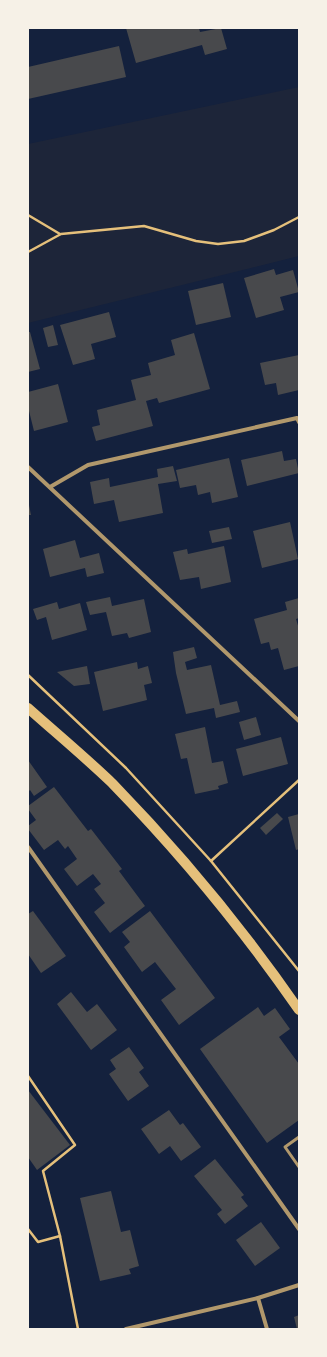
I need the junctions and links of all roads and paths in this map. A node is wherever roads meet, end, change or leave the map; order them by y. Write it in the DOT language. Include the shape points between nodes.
graph roads {
  1 [pos="28,215"];
  2 [pos="299,217"];
  3 [pos="61,234"];
  4 [pos="28,252"];
  5 [pos="298,418"];
  6 [pos="28,467"];
  7 [pos="50,487"];
  8 [pos="28,675"];
  9 [pos="28,708"];
  10 [pos="299,721"];
  11 [pos="299,780"];
  12 [pos="28,847"];
  13 [pos="211,861"];
  14 [pos="299,972"];
  15 [pos="299,1010"];
  16 [pos="28,1076"];
  17 [pos="299,1137"];
  18 [pos="299,1167"];
  19 [pos="28,1228"];
  20 [pos="299,1229"];
  21 [pos="60,1236"];
  22 [pos="299,1285"];
  23 [pos="258,1298"];
  24 [pos="78,1329"];
  25 [pos="126,1329"];
  26 [pos="267,1329"];
  1 -- 3 [label="path"];
  2 -- 3 [label="path" via="244,241 218,244 196,242 144,226"];
  3 -- 4 [label="path"];
  5 -- 7 [label="street" via="88,465"];
  6 -- 7 [label="street"];
  7 -- 10 [label="street"];
  8 -- 13 [label="path" via="126,768"];
  9 -- 15 [label="main road" via="111,782 192,869 268,964"];
  11 -- 13 [label="path"];
  12 -- 20 [label="street"];
  13 -- 14 [label="path"];
  16 -- 21 [label="path" via="75,1145 43,1171"];
  17 -- 18 [label="lane" via="285,1147"];
  19 -- 21 [label="path" via="38,1242"];
  21 -- 24 [label="path"];
  22 -- 23 [label="street"];
  23 -- 25 [label="street"];
  23 -- 26 [label="street"];
}
